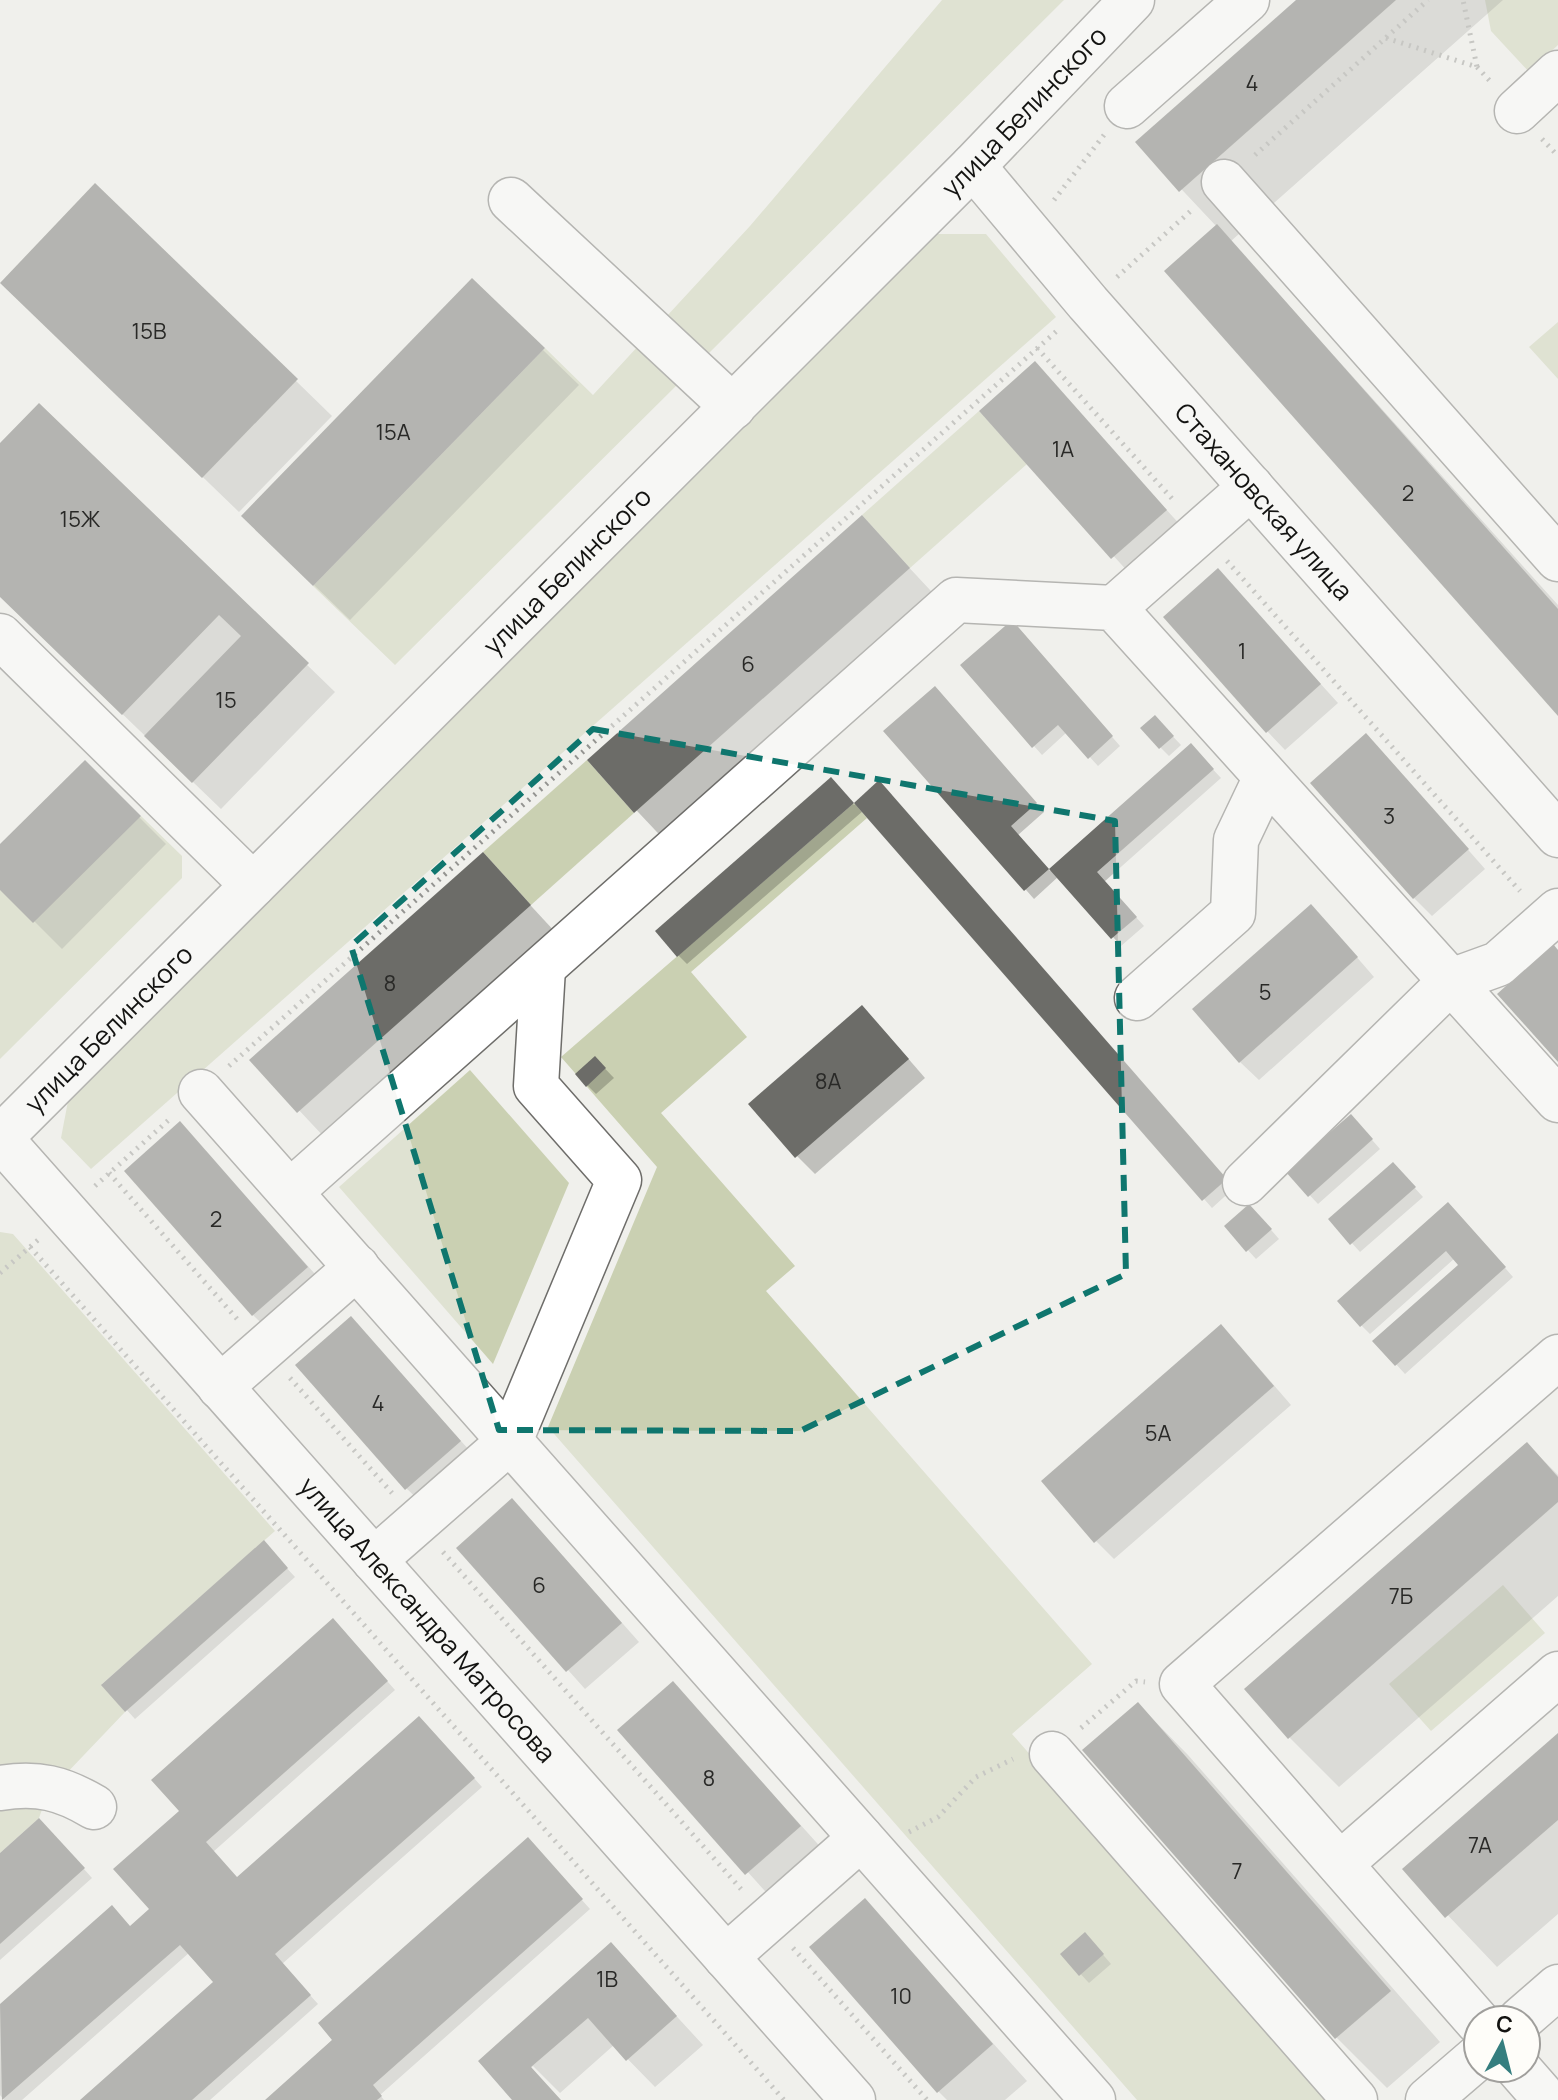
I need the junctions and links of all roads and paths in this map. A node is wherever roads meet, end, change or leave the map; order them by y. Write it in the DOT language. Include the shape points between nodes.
graph roads {
  1 [pos="1132,0"];
  2 [pos="1247,0"];
  3 [pos="1428,0"];
  4 [pos="1463,0"];
  5 [pos="1386,38"];
  6 [pos="1558,73"];
  7 [pos="1127,106"];
  8 [pos="1517,111"];
  9 [pos="973,166"];
  10 [pos="1224,182"];
  11 [pos="511,200"];
  12 [pos="1028,232"];
  13 [pos="1088,303"];
  14 [pos="1037,348"];
  15 [pos="733,407"];
  16 [pos="1251,487"];
  17 [pos="1201,532"];
  18 [pos="1558,559"];
  19 [pos="1114,608"];
  20 [pos="0,636"];
  21 [pos="1266,777"];
  22 [pos="1558,835"];
  23 [pos="253,885"];
  24 [pos="1552,916"];
  25 [pos="543,968"];
  26 [pos="1451,981"];
  27 [pos="1137,998"];
  28 [pos="201,1092"];
  29 [pos="1558,1100"];
  30 [pos="0,1138"];
  31 [pos="109,1173"];
  32 [pos="1245,1183"];
  33 [pos="290,1192"];
  34 [pos="67,1214"];
  35 [pos="30,1247"];
  36 [pos="357,1267"];
  37 [pos="0,1273"];
  38 [pos="264,1349"];
  39 [pos="1558,1357"];
  40 [pos="220,1387"];
  41 [pos="510,1441"];
  42 [pos="417,1522"];
  43 [pos="374,1560"];
  44 [pos="1558,1674"];
  45 [pos="1182,1684"];
  46 [pos="1052,1754"];
  47 [pos="0,1788"];
  48 [pos="94,1807"];
  49 [pos="861,1838"];
  50 [pos="1340,1864"];
  51 [pos="768,1920"];
  52 [pos="726,1957"];
  53 [pos="1558,1987"];
  54 [pos="1462,2004"];
  55 [pos="1538,2004"];
  56 [pos="1462,2071"];
  57 [pos="1532,2084"];
  58 [pos="784,2100"];
  59 [pos="853,2100"];
  60 [pos="927,2100"];
  61 [pos="1093,2100"];
  62 [pos="1355,2100"];
  63 [pos="1428,2100"];
  64 [pos="1546,2100"];
  1 -- 9 [label="street, улица Белинского"];
  2 -- 7 [label="street"];
  3 -- 5 [label="path"];
  4 -- 5 [label="path" via="1477,67"];
  5 -- 10 [label="path"];
  6 -- 8 [label="street"];
  7 -- 12 [label="path"];
  9 -- 12 [label="street, Стахановская улица"];
  9 -- 15 [label="street, улица Белинского"];
  10 -- 13 [label="path"];
  10 -- 18 [label="street"];
  11 -- 15 [label="street"];
  12 -- 13 [label="street, Стахановская улица"];
  13 -- 14 [label="path"];
  13 -- 16 [label="street, Стахановская улица"];
  14 -- 17 [label="path"];
  14 -- 28 [label="path"];
  15 -- 23 [label="street, улица Белинского"];
  16 -- 17 [label="street"];
  16 -- 22 [label="street, Стахановская улица"];
  17 -- 19 [label="street"];
  17 -- 24 [label="path"];
  19 -- 21 [label="street"];
  19 -- 25 [label="street" via="956,600"];
  20 -- 23 [label="street"];
  21 -- 26 [label="street"];
  21 -- 27 [label="street" via="1236,840 1233,913"];
  23 -- 30 [label="street, улица Белинского"];
  24 -- 26 [label="street" via="1498,964"];
  25 -- 33 [label="street"];
  25 -- 41 [label="street" via="536,1086 619,1180"];
  26 -- 29 [label="street"];
  26 -- 32 [label="street"];
  28 -- 31 [label="path"];
  28 -- 33 [label="street"];
  30 -- 34 [label="street, улица Александра Матросова"];
  31 -- 34 [label="path"];
  31 -- 38 [label="path"];
  33 -- 36 [label="street"];
  34 -- 35 [label="path"];
  34 -- 40 [label="street, улица Александра Матросова"];
  35 -- 37 [label="path"];
  35 -- 58 [label="path"];
  36 -- 38 [label="street"];
  36 -- 41 [label="street"];
  38 -- 40 [label="street"];
  38 -- 42 [label="path"];
  39 -- 45 [label="street"];
  40 -- 43 [label="street, улица Александра Матросова"];
  41 -- 42 [label="street"];
  41 -- 49 [label="street"];
  42 -- 43 [label="street"];
  42 -- 51 [label="path"];
  43 -- 52 [label="street, улица Александра Матросова"];
  44 -- 50 [label="street"];
  45 -- 46 [label="path" via="1136,1681"];
  45 -- 50 [label="street"];
  46 -- 49 [label="path" via="1010,1759 976,1777 938,1817 916,1831"];
  46 -- 62 [label="street"];
  47 -- 48 [label="street" via="30,1783 65,1790"];
  49 -- 51 [label="street"];
  49 -- 61 [label="street"];
  50 -- 54 [label="street"];
  51 -- 52 [label="street"];
  51 -- 60 [label="path"];
  52 -- 59 [label="street, улица Александра Матросова"];
  53 -- 55 [label="street"];
  56 -- 63 [label="street"];
  57 -- 64 [label="street"];
}
